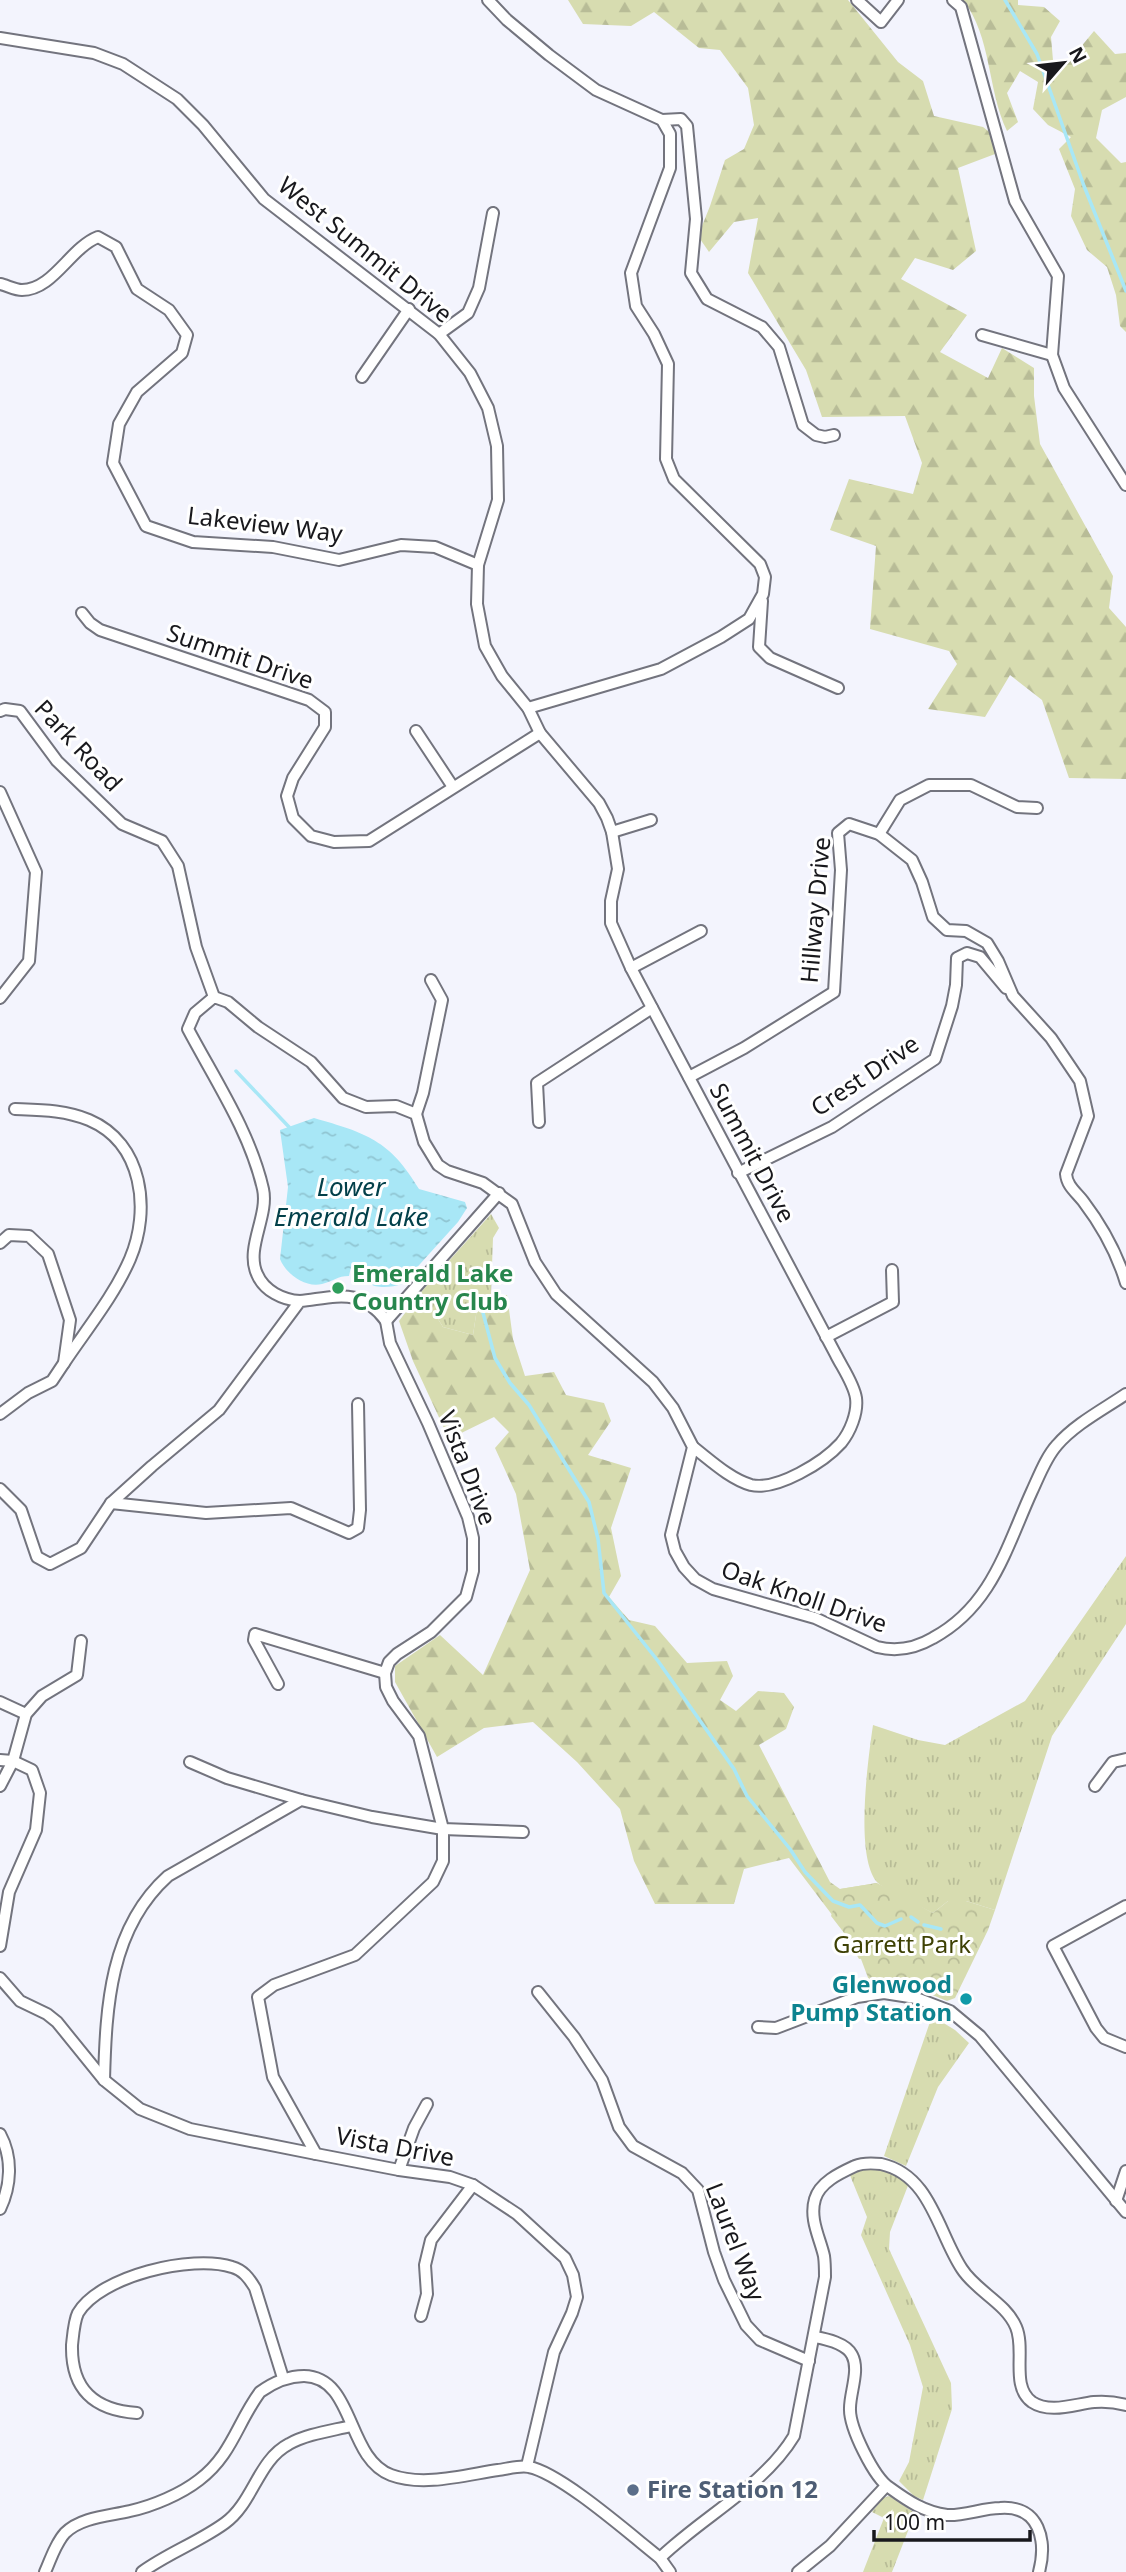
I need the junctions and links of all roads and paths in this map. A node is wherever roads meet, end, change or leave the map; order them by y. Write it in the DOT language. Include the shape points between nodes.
graph roads {
  1 [pos="488,0"];
  2 [pos="857,0"];
  3 [pos="898,0"];
  4 [pos="953,0"];
  5 [pos="0,38"];
  6 [pos="662,120"];
  7 [pos="493,213"];
  8 [pos="0,284"];
  9 [pos="409,309"];
  10 [pos="439,334"];
  11 [pos="982,335"];
  12 [pos="1052,355"];
  13 [pos="362,377"];
  14 [pos="834,435"];
  15 [pos="1126,485"];
  16 [pos="478,565"];
  17 [pos="763,594"];
  18 [pos="82,613"];
  19 [pos="838,688"];
  20 [pos="528,708"];
  21 [pos="0,711"];
  22 [pos="416,731"];
  23 [pos="540,733"];
  24 [pos="453,787"];
  25 [pos="0,792"];
  26 [pos="1037,808"];
  27 [pos="651,820"];
  28 [pos="612,832"];
  29 [pos="879,834"];
  30 [pos="701,931"];
  31 [pos="631,968"];
  32 [pos="431,980"];
  33 [pos="1013,996"];
  34 [pos="214,997"];
  35 [pos="0,998"];
  36 [pos="652,1009"];
  37 [pos="689,1077"];
  38 [pos="15,1109"];
  39 [pos="416,1114"];
  40 [pos="539,1122"];
  41 [pos="738,1173"];
  42 [pos="499,1193"];
  43 [pos="0,1243"];
  44 [pos="892,1270"];
  45 [pos="1126,1283"];
  46 [pos="300,1301"];
  47 [pos="386,1321"];
  48 [pos="826,1337"];
  49 [pos="64,1363"];
  50 [pos="1126,1394"];
  51 [pos="358,1404"];
  52 [pos="0,1414"];
  53 [pos="693,1447"];
  54 [pos="0,1489"];
  55 [pos="111,1503"];
  56 [pos="81,1642"];
  57 [pos="385,1673"];
  58 [pos="278,1685"];
  59 [pos="0,1702"];
  60 [pos="26,1714"];
  61 [pos="1126,1759"];
  62 [pos="0,1760"];
  63 [pos="13,1761"];
  64 [pos="190,1762"];
  65 [pos="0,1786"];
  66 [pos="1095,1786"];
  67 [pos="301,1800"];
  68 [pos="443,1829"];
  69 [pos="523,1832"];
  70 [pos="1126,1906"];
  71 [pos="0,1946"];
  72 [pos="0,1978"];
  73 [pos="538,1992"];
  74 [pos="758,2026"];
  75 [pos="1126,2047"];
  76 [pos="104,2080"];
  77 [pos="427,2104"];
  78 [pos="0,2134"];
  79 [pos="316,2154"];
  80 [pos="399,2170"];
  81 [pos="1126,2171"];
  82 [pos="473,2185"];
  83 [pos="1116,2201"];
  84 [pos="0,2209"];
  85 [pos="1126,2212"];
  86 [pos="421,2316"];
  87 [pos="815,2337"];
  88 [pos="808,2361"];
  89 [pos="284,2378"];
  90 [pos="1126,2405"];
  91 [pos="137,2413"];
  92 [pos="351,2426"];
  93 [pos="527,2466"];
  94 [pos="886,2486"];
  95 [pos="660,2558"];
  96 [pos="45,2572"];
  97 [pos="142,2572"];
  98 [pos="670,2572"];
  99 [pos="798,2572"];
  100 [pos="1040,2572"];
  1 -- 6 [label="street" via="596,90"];
  2 -- 3 [label="street" via="881,22"];
  4 -- 12 [label="street" via="961,7 1015,201 1058,276"];
  5 -- 9 [label="street, West Summit Drive" via="94,53 123,64 177,99 264,199"];
  6 -- 14 [label="street" via="681,119 687,126 696,219 691,273 707,299 762,327 779,347 803,425 816,435"];
  6 -- 17 [label="street" via="670,134 670,168 631,273 636,306 668,364 666,458 674,479 760,564 765,577"];
  7 -- 10 [label="street" via="479,288 468,313"];
  8 -- 16 [label="street, Lakeview Way" via="22,290 49,280 85,242 98,237 116,247 137,289 169,310 187,335 182,353 137,392 118,424 113,463 146,526 193,542 273,547 339,560 401,545 435,547"];
  9 -- 10 [label="street, West Summit Drive"];
  9 -- 13 [label="street"];
  10 -- 16 [label="street, West Summit Drive" via="470,373 488,408 497,446 498,500"];
  11 -- 12 [label="street"];
  12 -- 15 [label="street" via="1064,388"];
  16 -- 20 [label="street, West Summit Drive" via="477,604 485,646"];
  17 -- 19 [label="street" via="759,647 770,658"];
  17 -- 20 [label="street" via="749,619 661,668"];
  18 -- 24 [label="street, Summit Drive" via="100,630 309,700 325,712 325,727 287,796 293,818 311,836 334,842 369,841"];
  20 -- 23 [label="street, Summit Drive"];
  21 -- 34 [label="street, Park Road" via="20,711 57,761 122,824 162,841 178,866 196,947"];
  22 -- 24 [label="street"];
  23 -- 24 [label="street, Summit Drive"];
  23 -- 28 [label="street, Summit Drive" via="599,803"];
  25 -- 35 [label="street" via="36,872 29,961"];
  26 -- 29 [label="street" via="1017,807 971,785 929,785 900,800"];
  27 -- 28 [label="street"];
  28 -- 31 [label="street, Summit Drive" via="618,869 611,923"];
  29 -- 33 [label="street" via="912,860 933,917 947,930 965,931 986,943"];
  29 -- 37 [label="street, Hillway Drive" via="849,824 838,832 841,870 834,992"];
  30 -- 31 [label="street"];
  31 -- 36 [label="street, Summit Drive"];
  32 -- 39 [label="street" via="442,1000"];
  33 -- 41 [label="street, Crest Drive" via="980,957 967,953 957,958 952,1006 935,1059 832,1127"];
  33 -- 45 [label="street" via="1051,1038 1080,1081 1088,1116 1067,1182 1109,1241"];
  34 -- 39 [label="street" via="228,1002 311,1062 343,1098 366,1107 396,1106"];
  34 -- 46 [label="street" via="195,1013 188,1029 251,1150 264,1193 256,1272 280,1297"];
  36 -- 37 [label="street, Summit Drive"];
  36 -- 40 [label="street" via="537,1083"];
  37 -- 41 [label="street, Summit Drive"];
  38 -- 49 [label="street" via="57,1110 103,1127 133,1161 139,1180 140,1207 130,1260"];
  39 -- 42 [label="street" via="424,1142 438,1165"];
  41 -- 48 [label="street, Summit Drive"];
  42 -- 47 [label="street"];
  42 -- 53 [label="street" via="515,1208 535,1262 556,1294 653,1381"];
  43 -- 49 [label="street" via="9,1235 29,1236 47,1254 70,1320"];
  44 -- 48 [label="street" via="893,1302"];
  46 -- 47 [label="street" via="355,1296 375,1306"];
  46 -- 55 [label="street" via="219,1410"];
  47 -- 57 [label="street, Vista Drive" via="390,1343 468,1517 474,1554 466,1597 431,1632 397,1654"];
  48 -- 53 [label="street, Summit Drive" via="856,1398 853,1421 841,1442 825,1456 771,1485 751,1485"];
  49 -- 52 [label="street" via="52,1381"];
  50 -- 53 [label="street, Oak Knoll Drive" via="1057,1445 989,1586 971,1610 946,1631 909,1648 871,1646 816,1618 713,1589 695,1579 675,1551 671,1535"];
  51 -- 55 [label="street" via="360,1510 358,1528 349,1533 291,1508 206,1513"];
  54 -- 55 [label="street" via="21,1510 37,1557 50,1563 81,1548"];
  56 -- 60 [label="street" via="77,1675 42,1696"];
  57 -- 58 [label="street" via="255,1634"];
  57 -- 68 [label="street, Vista Drive" via="393,1701 419,1736"];
  59 -- 60 [label="street"];
  60 -- 63 [label="street"];
  61 -- 66 [label="street" via="1113,1762"];
  62 -- 63 [label="street"];
  63 -- 65 [label="street"];
  63 -- 71 [label="street" via="32,1769 40,1793 36,1830 9,1892"];
  64 -- 67 [label="street"];
  67 -- 68 [label="street"];
  67 -- 76 [label="street" via="168,1875 137,1909 120,1946 111,1991"];
  68 -- 69 [label="street"];
  68 -- 79 [label="street, Vista Drive" via="443,1861 433,1882 355,1955 274,1985 258,1997 273,2077"];
  70 -- 75 [label="street" via="1053,1946 1096,2028 1104,2038"];
  72 -- 76 [label="street" via="20,2001 57,2022"];
  73 -- 88 [label="street, Laurel Way" via="602,2080 620,2127 633,2146 682,2173 698,2190 714,2252 746,2325 760,2340"];
  74 -- 83 [label="street" via="776,2028 857,1997 884,1993 916,1998 950,2011 980,2036"];
  76 -- 79 [label="street" via="140,2109 190,2129"];
  77 -- 80 [label="street"];
  78 -- 84 [label="street" via="9,2171"];
  79 -- 80 [label="street, Vista Drive"];
  80 -- 82 [label="street, Vista Drive"];
  81 -- 83 [label="street"];
  82 -- 86 [label="street" via="431,2240"];
  82 -- 93 [label="street, Vista Drive" via="555,2246 576,2284 572,2313 554,2353"];
  83 -- 85 [label="street"];
  87 -- 88 [label="street"];
  87 -- 90 [label="street" via="825,2277 813,2210 816,2197 841,2172 876,2163 907,2175 942,2225 961,2269 1015,2323 1020,2337 1020,2384 1033,2403 1047,2407 1095,2402"];
  87 -- 94 [label="street" via="842,2345 852,2354 851,2425"];
  88 -- 95 [label="street" via="794,2436 783,2455"];
  89 -- 91 [label="street" via="247,2275 212,2263 157,2269 95,2296 77,2314 72,2340 72,2358 83,2389 94,2401 118,2412"];
  89 -- 92 [label="street" via="312,2377 327,2384 341,2400"];
  89 -- 96 [label="street" via="260,2392 218,2465 196,2483 158,2501 70,2529 60,2539"];
  92 -- 93 [label="street" via="373,2465 391,2475 439,2478"];
  92 -- 97 [label="street" via="288,2444 267,2464 228,2522"];
  93 -- 95 [label="street" via="558,2480"];
  94 -- 99 [label="street" via="830,2546"];
  94 -- 100 [label="street" via="925,2511 950,2515 1001,2507 1022,2511 1042,2536"];
  95 -- 98 [label="street"];
}
